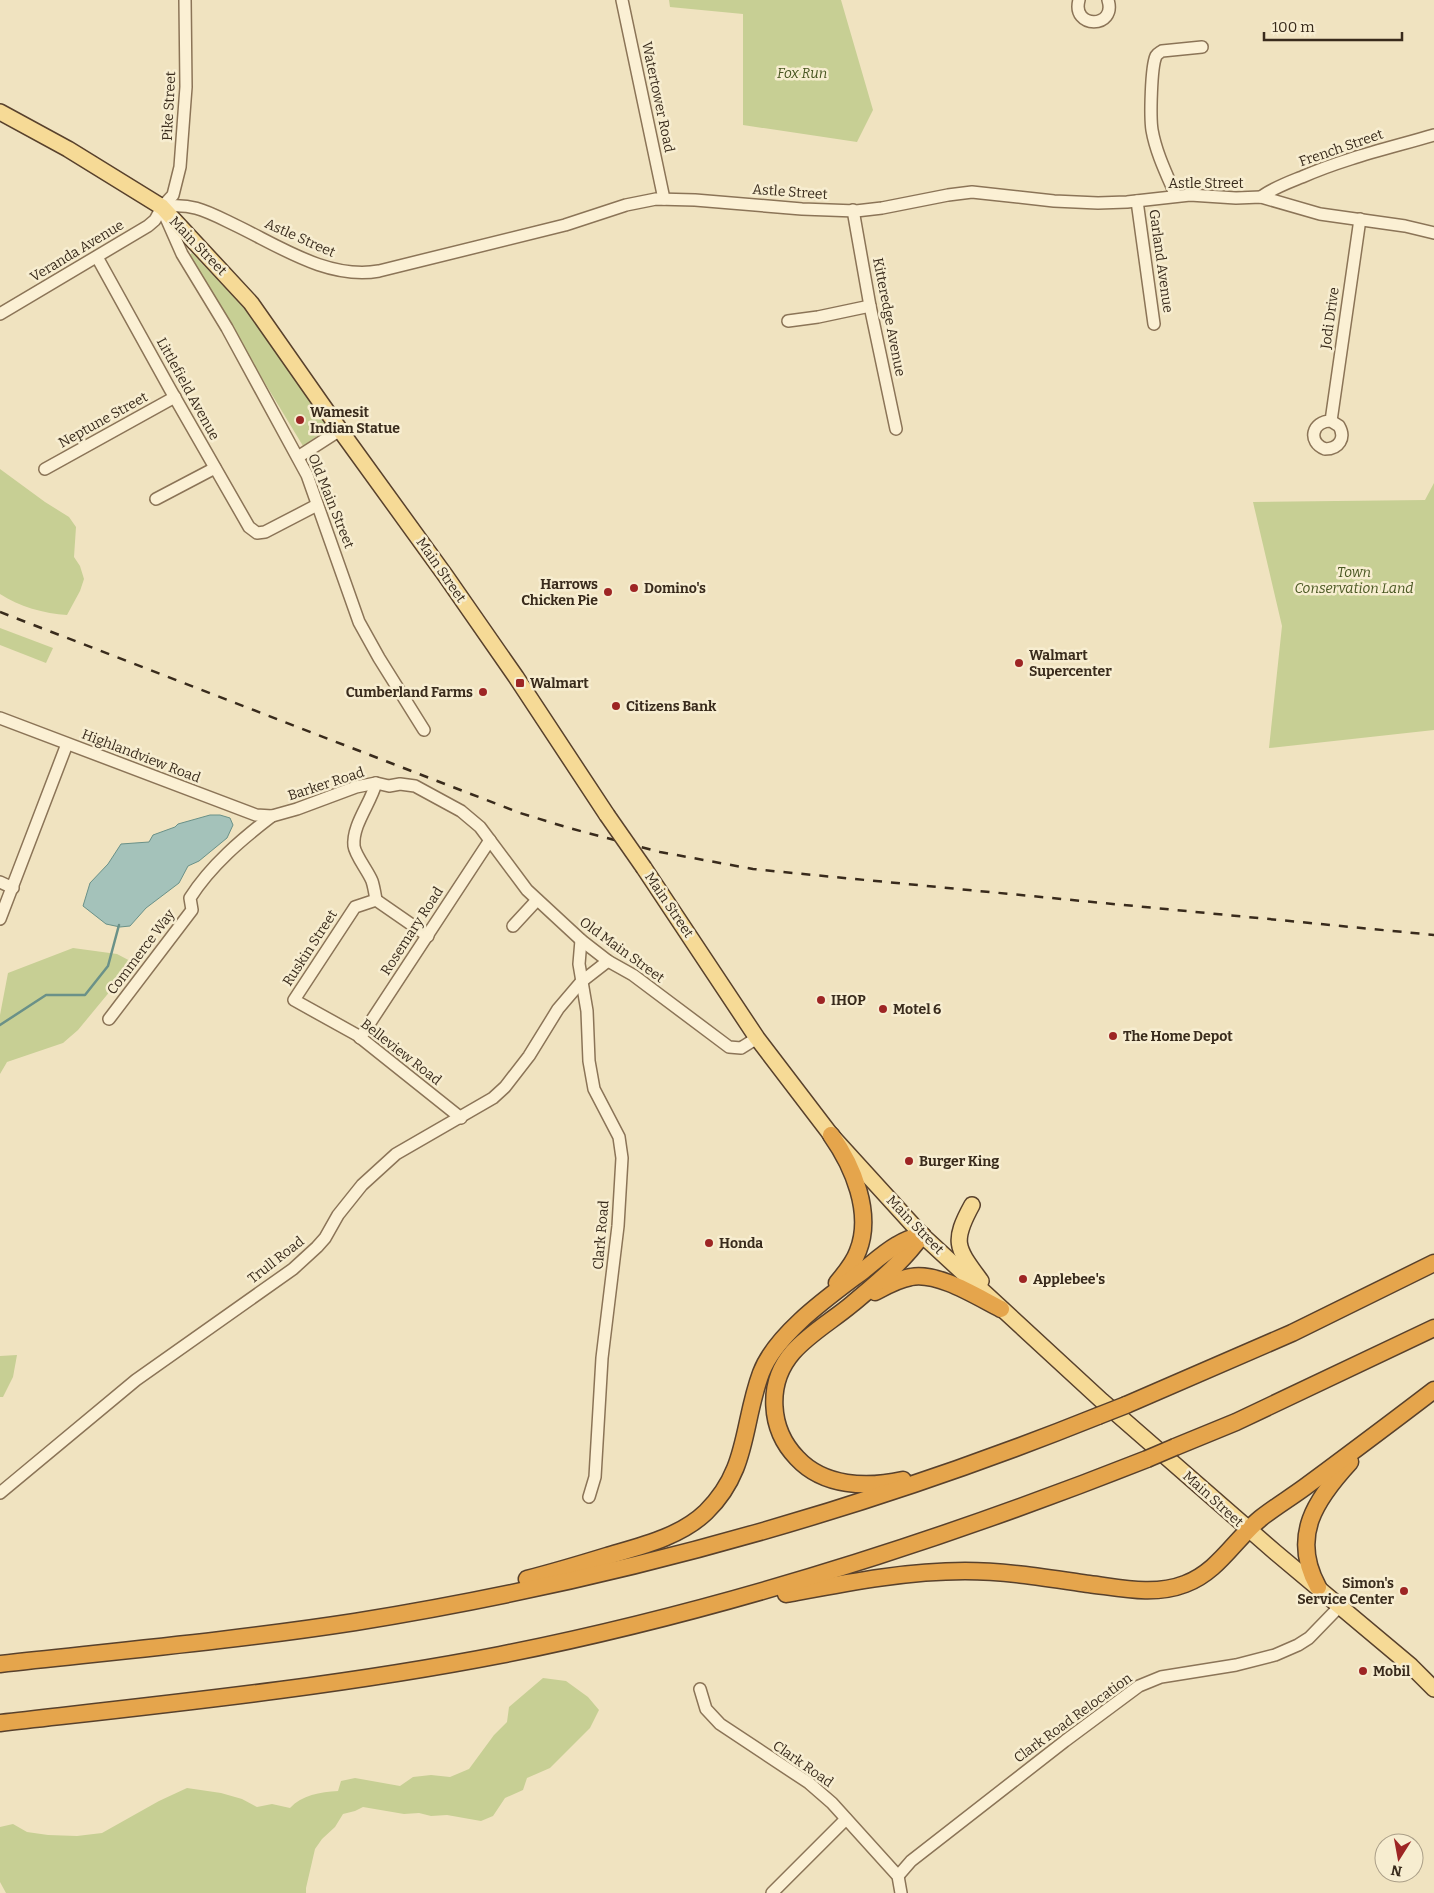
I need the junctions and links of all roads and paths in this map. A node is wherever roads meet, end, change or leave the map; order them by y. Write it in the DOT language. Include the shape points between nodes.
graph roads {
  1 [pos="185,0"];
  2 [pos="622,0"];
  3 [pos="1079,0"];
  4 [pos="1108,0"];
  5 [pos="1202,47"];
  6 [pos="0,112"];
  7 [pos="1434,134"];
  8 [pos="1176,196"];
  9 [pos="1261,197"];
  10 [pos="664,199"];
  11 [pos="1137,201"];
  12 [pos="162,208"];
  13 [pos="853,210"];
  14 [pos="1360,219"];
  15 [pos="1434,233"];
  16 [pos="97,257"];
  17 [pos="870,306"];
  18 [pos="0,314"];
  19 [pos="788,321"];
  20 [pos="1154,324"];
  21 [pos="175,397"];
  22 [pos="1331,421"];
  23 [pos="896,429"];
  24 [pos="340,430"];
  25 [pos="298,457"];
  26 [pos="215,468"];
  27 [pos="45,469"];
  28 [pos="156,499"];
  29 [pos="317,505"];
  30 [pos="0,718"];
  31 [pos="424,730"];
  32 [pos="67,744"];
  33 [pos="376,784"];
  34 [pos="272,816"];
  35 [pos="490,840"];
  36 [pos="0,882"];
  37 [pos="13,888"];
  38 [pos="376,900"];
  39 [pos="537,900"];
  40 [pos="0,919"];
  41 [pos="513,926"];
  42 [pos="428,936"];
  43 [pos="581,940"];
  44 [pos="608,960"];
  45 [pos="581,982"];
  46 [pos="294,1000"];
  47 [pos="109,1019"];
  48 [pos="360,1038"];
  49 [pos="757,1038"];
  50 [pos="461,1118"];
  51 [pos="832,1135"];
  52 [pos="972,1205"];
  53 [pos="922,1235"];
  54 [pos="1434,1263"];
  55 [pos="822,1301"];
  56 [pos="851,1305"];
  57 [pos="1001,1309"];
  58 [pos="1434,1328"];
  59 [pos="1434,1390"];
  60 [pos="1378,1432"];
  61 [pos="969,1466"];
  62 [pos="0,1493"];
  63 [pos="590,1497"];
  64 [pos="1248,1530"];
  65 [pos="1318,1587"];
  66 [pos="1340,1606"];
  67 [pos="666,1617"];
  68 [pos="355,1622"];
  69 [pos="0,1664"];
  70 [pos="700,1689"];
  71 [pos="1434,1689"];
  72 [pos="0,1723"];
  73 [pos="846,1819"];
  74 [pos="898,1876"];
  75 [pos="772,1893"];
  76 [pos="901,1893"];
  1 -- 12 [label="street, Pike Street" via="182,156 175,189"];
  2 -- 10 [label="street, Watertower Road"];
  3 -- 4 [label="street" via="1081,16 1094,22 1107,16"];
  5 -- 8 [label="street" via="1162,51 1157,54 1155,62 1152,129 1161,162"];
  6 -- 12 [label="main road, Main Street" via="68,149"];
  7 -- 9 [label="street, French Street" via="1354,157 1272,189"];
  8 -- 9 [label="street, Astle Street"];
  8 -- 11 [label="street, Astle Street"];
  9 -- 14 [label="street, Astle Street" via="1320,214"];
  10 -- 12 [label="street, Astle Street" via="626,205 565,225 363,273 344,272 318,264 200,208 176,205"];
  10 -- 13 [label="street, Astle Street"];
  11 -- 13 [label="street, Astle Street" via="1062,202 966,193"];
  11 -- 20 [label="street, Garland Avenue"];
  12 -- 16 [label="street, Veranda Avenue" via="148,226"];
  12 -- 24 [label="main road, Main Street" via="251,303"];
  12 -- 25 [label="street, Old Main Street" via="182,254"];
  13 -- 17 [label="street, Kitteredge Avenue"];
  14 -- 15 [label="street, Astle Street"];
  14 -- 22 [label="street, Jodi Drive"];
  16 -- 18 [label="street, Veranda Avenue"];
  16 -- 21 [label="street, Littlefield Avenue"];
  17 -- 19 [label="street"];
  17 -- 23 [label="street, Kitteredge Avenue"];
  21 -- 26 [label="street, Littlefield Avenue"];
  21 -- 27 [label="street, Neptune Street"];
  24 -- 25 [label="street"];
  24 -- 49 [label="main road, Main Street, bridge" via="516,678"];
  25 -- 29 [label="street, Old Main Street"];
  26 -- 28 [label="street"];
  26 -- 29 [label="street, Littlefield Avenue" via="249,527 257,532 265,532"];
  29 -- 31 [label="street, Old Main Street" via="359,622"];
  30 -- 32 [label="street, Highlandview Road"];
  32 -- 34 [label="street, Highlandview Road" via="256,815"];
  32 -- 37 [label="street"];
  33 -- 34 [label="street, Barker Road" via="356,787"];
  33 -- 35 [label="street, Barker Road" via="415,786 461,811"];
  33 -- 38 [label="street" via="354,838 354,848 372,882"];
  34 -- 47 [label="street, Commerce Way" via="229,851 196,888 190,898 192,910"];
  35 -- 39 [label="street, Old Main Street"];
  35 -- 42 [label="street, Rosemary Road"];
  36 -- 37 [label="street"];
  37 -- 40 [label="street"];
  38 -- 42 [label="street"];
  38 -- 46 [label="street, Ruskin Street" via="355,907"];
  39 -- 41 [label="street"];
  39 -- 43 [label="street, Old Main Street"];
  42 -- 48 [label="street, Rosemary Road"];
  43 -- 44 [label="street, Old Main Street"];
  43 -- 45 [label="street"];
  44 -- 45 [label="street, Trull Road"];
  44 -- 49 [label="street, Old Main Street" via="729,1047 741,1048"];
  45 -- 50 [label="street, Trull Road" via="558,1009 505,1087 494,1098"];
  45 -- 63 [label="street, Clark Road" via="594,1089 619,1137 622,1158 618,1226 602,1358 595,1477"];
  46 -- 48 [label="street, Belleview Road"];
  48 -- 50 [label="street, Belleview Road"];
  49 -- 51 [label="main road, Main Street"];
  50 -- 62 [label="street, Trull Road" via="396,1154 362,1185 321,1242 293,1269 136,1380"];
  51 -- 53 [label="main road, Main Street"];
  51 -- 55 [label="highway" via="855,1180 864,1227 853,1262"];
  52 -- 57 [label="main road" via="961,1226 959,1246 965,1260"];
  53 -- 55 [label="highway" via="888,1251"];
  53 -- 56 [label="highway" via="901,1261"];
  53 -- 57 [label="main road, Main Street"];
  54 -- 61 [label="highway, bridge" via="1292,1333 1126,1405"];
  55 -- 68 [label="highway" via="778,1345 767,1361 759,1378 737,1466 720,1497 692,1523 663,1538 569,1568"];
  56 -- 57 [label="highway" via="912,1276 944,1281"];
  56 -- 61 [label="highway" via="798,1347 780,1374 774,1411 777,1426 790,1450 816,1474 853,1483 898,1481"];
  57 -- 64 [label="main road, Main Street"];
  58 -- 67 [label="highway, bridge" via="1236,1422 1046,1499 911,1547 784,1586"];
  59 -- 60 [label="highway"];
  60 -- 64 [label="highway"];
  60 -- 65 [label="highway" via="1333,1482 1312,1514 1307,1549 1310,1569"];
  61 -- 68 [label="highway" via="841,1509 701,1549 553,1584"];
  64 -- 65 [label="main road, Main Street"];
  64 -- 67 [label="highway" via="1220,1561 1200,1577 1165,1590 1143,1591 1012,1574 966,1571 916,1573"];
  65 -- 66 [label="main road, Main Street"];
  66 -- 71 [label="main road, Main Street"];
  66 -- 74 [label="street, Clark Road Relocation" via="1309,1638 1275,1655 1161,1677 1139,1686 926,1849"];
  67 -- 72 [label="highway" via="502,1654 363,1678 240,1696"];
  68 -- 69 [label="highway"];
  70 -- 73 [label="street, Clark Road" via="706,1709 720,1724 809,1783"];
  73 -- 74 [label="street, Clark Road"];
  73 -- 75 [label="street"];
  74 -- 76 [label="street"];
}
